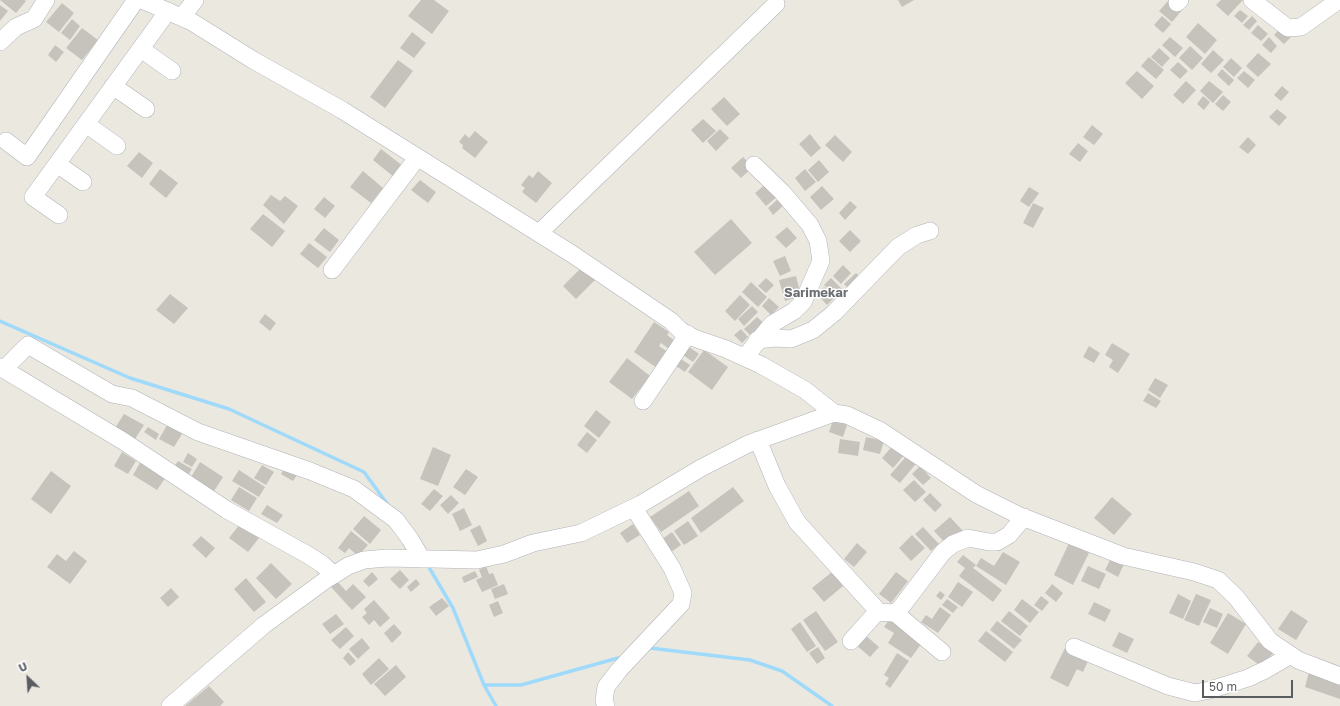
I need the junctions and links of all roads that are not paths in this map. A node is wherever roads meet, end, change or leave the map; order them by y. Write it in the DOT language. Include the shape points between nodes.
graph roads {
  1 [pos="46,0"];
  2 [pos="136,0"];
  3 [pos="142,0"];
  4 [pos="195,0"];
  5 [pos="1252,0"];
  6 [pos="1339,0"];
  7 [pos="776,4"];
  8 [pos="175,14"];
  9 [pos="0,42"];
  10 [pos="140,49"];
  11 [pos="172,71"];
  12 [pos="114,86"];
  13 [pos="146,109"];
  14 [pos="86,124"];
  15 [pos="6,141"];
  16 [pos="117,146"];
  17 [pos="417,158"];
  18 [pos="57,164"];
  19 [pos="754,164"];
  20 [pos="83,182"];
  21 [pos="59,215"];
  22 [pos="930,231"];
  23 [pos="539,233"];
  24 [pos="332,270"];
  25 [pos="688,334"];
  26 [pos="757,340"];
  27 [pos="745,357"];
  28 [pos="4,372"];
  29 [pos="643,400"];
  30 [pos="834,413"];
  31 [pos="758,440"];
  32 [pos="634,508"];
  33 [pos="1024,517"];
  34 [pos="422,559"];
  35 [pos="334,575"];
  36 [pos="886,612"];
  37 [pos="851,641"];
  38 [pos="1074,647"];
  39 [pos="942,652"];
  40 [pos="1290,655"];
  41 [pos="1340,676"];
  42 [pos="170,706"];
  43 [pos="606,706"];
  1 -- 9 [label="street" via="34,19 16,27"];
  2 -- 15 [label="street" via="27,157"];
  3 -- 8 [label="street"];
  4 -- 8 [label="street"];
  5 -- 6 [label="street" via="1288,28 1301,27"];
  7 -- 23 [label="street"];
  8 -- 10 [label="street"];
  8 -- 17 [label="street" via="225,40 253,60 342,110"];
  10 -- 11 [label="street"];
  10 -- 12 [label="street"];
  12 -- 13 [label="street"];
  12 -- 14 [label="street"];
  14 -- 16 [label="street"];
  14 -- 18 [label="street"];
  17 -- 23 [label="street"];
  17 -- 24 [label="street"];
  18 -- 20 [label="street"];
  18 -- 21 [label="street" via="33,197"];
  19 -- 26 [label="street" via="810,224 821,251 821,262 803,302 794,311 772,324"];
  22 -- 26 [label="street" via="917,235 898,247 839,309 813,330 791,340"];
  23 -- 25 [label="street"];
  25 -- 27 [label="street"];
  25 -- 29 [label="street"];
  26 -- 27 [label="street"];
  27 -- 30 [label="street" via="805,390"];
  28 -- 34 [label="street" via="28,345 112,394 132,398 198,432 354,489 396,520"];
  28 -- 35 [label="street" via="123,441 239,517 308,555"];
  30 -- 31 [label="street"];
  30 -- 33 [label="street" via="847,415 881,431 976,494"];
  31 -- 32 [label="street" via="701,468"];
  31 -- 36 [label="street" via="777,486 797,522"];
  32 -- 34 [label="street" via="581,533 533,543 504,554 477,560"];
  32 -- 43 [label="street" via="672,568 683,593 681,604 618,670 606,687"];
  33 -- 36 [label="street" via="1009,535 997,542 968,538 953,544 943,552 902,608"];
  33 -- 40 [label="street" via="1123,556 1218,580 1236,597 1270,641"];
  34 -- 35 [label="street" via="364,560"];
  35 -- 42 [label="street" via="264,625"];
  36 -- 37 [label="street"];
  36 -- 39 [label="street"];
  38 -- 40 [label="street" via="1168,686 1195,693 1248,678"];
  40 -- 41 [label="street"];
}
